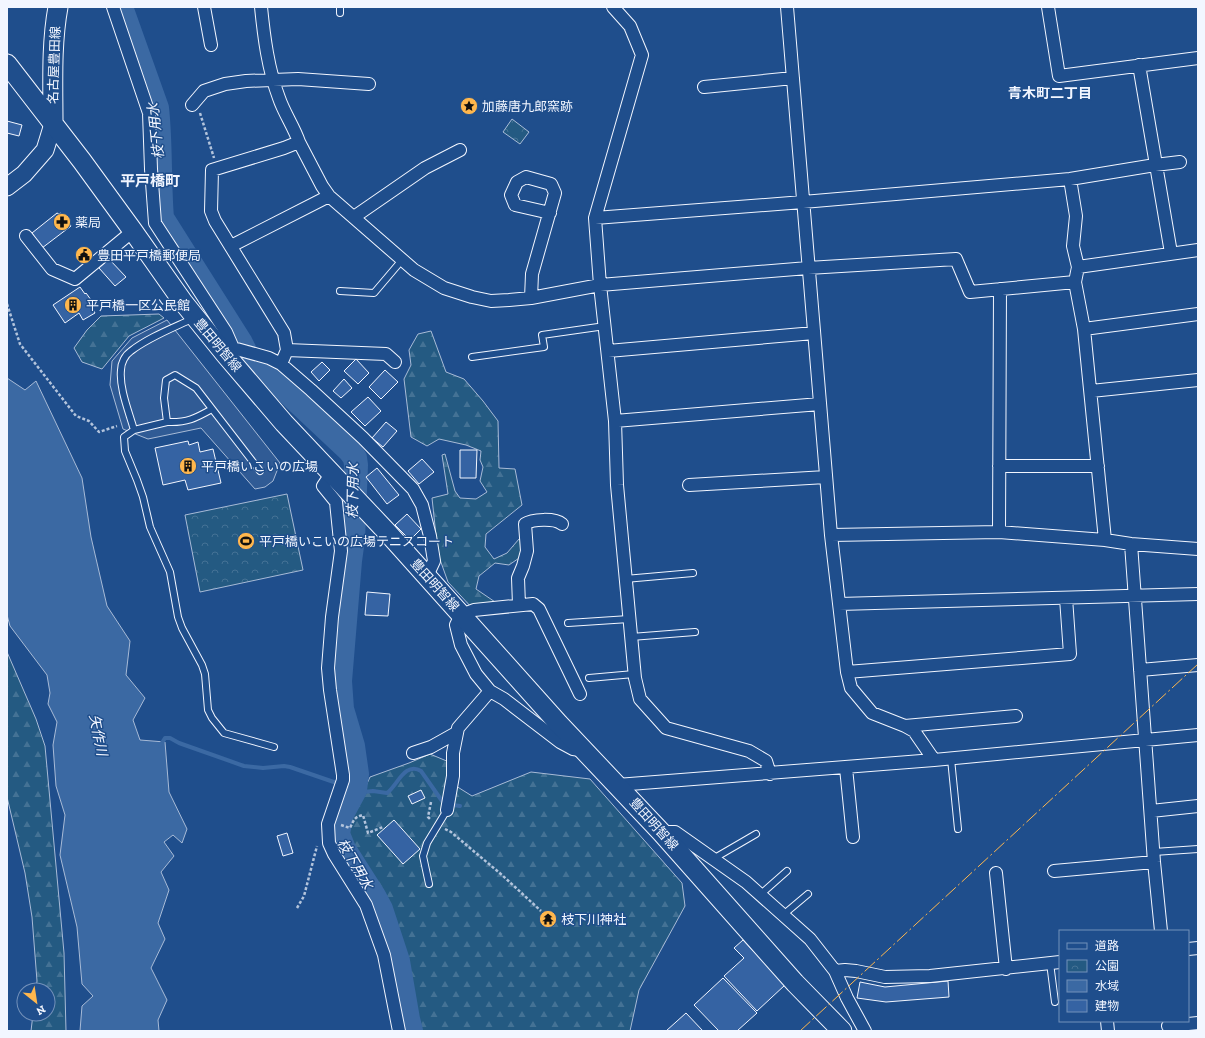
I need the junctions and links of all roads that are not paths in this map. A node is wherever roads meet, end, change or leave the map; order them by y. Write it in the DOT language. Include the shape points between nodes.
graph roads {
  1 [pos="58,7"];
  2 [pos="113,7"];
  3 [pos="204,7"];
  4 [pos="261,7"];
  5 [pos="613,7"];
  6 [pos="787,7"];
  7 [pos="1048,7"];
  8 [pos="211,45"];
  9 [pos="1198,58"];
  10 [pos="7,64"];
  11 [pos="1139,65"];
  12 [pos="793,78"];
  13 [pos="274,79"];
  14 [pos="369,84"];
  15 [pos="704,87"];
  16 [pos="193,104"];
  17 [pos="53,124"];
  18 [pos="299,142"];
  19 [pos="460,150"];
  20 [pos="1180,162"];
  21 [pos="1155,165"];
  22 [pos="1070,179"];
  23 [pos="7,187"];
  24 [pos="329,196"];
  25 [pos="802,202"];
  26 [pos="550,213"];
  27 [pos="354,217"];
  28 [pos="595,218"];
  29 [pos="133,231"];
  30 [pos="26,236"];
  31 [pos="231,246"];
  32 [pos="1198,250"];
  33 [pos="1171,254"];
  34 [pos="402,260"];
  35 [pos="1078,266"];
  36 [pos="808,268"];
  37 [pos="1075,282"];
  38 [pos="600,285"];
  39 [pos="1000,289"];
  40 [pos="340,291"];
  41 [pos="531,298"];
  42 [pos="1198,314"];
  43 [pos="195,317"];
  44 [pos="605,326"];
  45 [pos="1084,329"];
  46 [pos="814,333"];
  47 [pos="287,350"];
  48 [pos="232,351"];
  49 [pos="608,352"];
  50 [pos="472,357"];
  51 [pos="395,362"];
  52 [pos="281,364"];
  53 [pos="1198,380"];
  54 [pos="1091,391"];
  55 [pos="820,404"];
  56 [pos="212,409"];
  57 [pos="615,421"];
  58 [pos="167,422"];
  59 [pos="134,430"];
  60 [pos="999,466"];
  61 [pos="1098,466"];
  62 [pos="260,471"];
  63 [pos="334,476"];
  64 [pos="826,477"];
  65 [pos="689,485"];
  66 [pos="562,524"];
  67 [pos="999,532"];
  68 [pos="831,535"];
  69 [pos="1104,540"];
  70 [pos="1131,544"];
  71 [pos="1198,549"];
  72 [pos="693,573"];
  73 [pos="427,576"];
  74 [pos="625,579"];
  75 [pos="1198,594"];
  76 [pos="1135,597"];
  77 [pos="1066,598"];
  78 [pos="839,604"];
  79 [pos="519,606"];
  80 [pos="461,615"];
  81 [pos="629,619"];
  82 [pos="568,623"];
  83 [pos="695,632"];
  84 [pos="631,637"];
  85 [pos="1198,666"];
  86 [pos="1140,670"];
  87 [pos="847,672"];
  88 [pos="634,674"];
  89 [pos="589,678"];
  90 [pos="490,691"];
  91 [pos="580,694"];
  92 [pos="1016,716"];
  93 [pos="905,726"];
  94 [pos="456,733"];
  95 [pos="1198,735"];
  96 [pos="1145,739"];
  97 [pos="274,747"];
  98 [pos="584,751"];
  99 [pos="413,753"];
  100 [pos="951,759"];
  101 [pos="934,760"];
  102 [pos="846,768"];
  103 [pos="770,774"];
  104 [pos="617,785"];
  105 [pos="448,806"];
  106 [pos="1198,806"];
  107 [pos="1151,811"];
  108 [pos="958,829"];
  109 [pos="661,832"];
  110 [pos="756,834"];
  111 [pos="853,837"];
  112 [pos="1198,849"];
  113 [pos="1154,857"];
  114 [pos="713,859"];
  115 [pos="787,871"];
  116 [pos="1054,871"];
  117 [pos="996,873"];
  118 [pos="428,884"];
  119 [pos="761,894"];
  120 [pos="808,894"];
  121 [pos="783,915"];
  122 [pos="1161,930"];
  123 [pos="1055,962"];
  124 [pos="1006,969"];
  125 [pos="834,972"];
  126 [pos="1055,1002"];
  127 [pos="1198,1023"];
  128 [pos="1168,1026"];
  129 [pos="399,1031"];
  130 [pos="842,1031"];
  131 [pos="865,1031"];
  1 -- 17 [label="main road, 名古屋豊田線"];
  2 -- 48 [label="street" via="149,113 155,223 226,332"];
  3 -- 8 [label="street"];
  4 -- 13 [label="street" via="264,40"];
  5 -- 28 [label="street" via="630,26 642,56"];
  6 -- 12 [label="street"];
  7 -- 11 [label="street" via="1059,76"];
  9 -- 11 [label="street"];
  10 -- 17 [label="main road, 豊田明智線"];
  11 -- 21 [label="street"];
  12 -- 15 [label="street"];
  12 -- 25 [label="street"];
  13 -- 14 [label="street"];
  13 -- 16 [label="street" via="225,84 204,91"];
  13 -- 18 [label="street" via="279,98"];
  17 -- 23 [label="main road" via="45,150 24,174"];
  17 -- 29 [label="main road, 豊田明智線"];
  18 -- 24 [label="street"];
  18 -- 31 [label="street" via="212,170 211,211"];
  19 -- 27 [label="street" via="425,168"];
  20 -- 21 [label="street"];
  21 -- 22 [label="street"];
  21 -- 33 [label="street"];
  22 -- 25 [label="street"];
  22 -- 35 [label="street" via="1076,216 1073,246"];
  24 -- 27 [label="street"];
  24 -- 31 [label="street"];
  25 -- 28 [label="street"];
  25 -- 36 [label="street"];
  26 -- 41 [label="street" via="532,274"];
  27 -- 34 [label="street"];
  28 -- 38 [label="street"];
  29 -- 30 [label="street" via="75,278 52,270"];
  29 -- 43 [label="main road, 豊田明智線"];
  31 -- 47 [label="street" via="284,333"];
  32 -- 33 [label="street"];
  33 -- 35 [label="street"];
  34 -- 40 [label="lane" via="374,293"];
  34 -- 41 [label="street" via="444,288 472,297 491,301"];
  35 -- 37 [label="street"];
  36 -- 38 [label="street"];
  36 -- 39 [label="street" via="956,259 970,292"];
  36 -- 46 [label="street"];
  37 -- 39 [label="street"];
  37 -- 45 [label="street"];
  38 -- 41 [label="street"];
  38 -- 44 [label="street"];
  39 -- 60 [label="street"];
  42 -- 45 [label="street"];
  43 -- 48 [label="main road, 豊田明智線"];
  43 -- 59 [label="lane" via="130,352 123,360 121,382"];
  44 -- 49 [label="street"];
  44 -- 50 [label="lane" via="542,335 544,347"];
  45 -- 54 [label="street"];
  46 -- 49 [label="street"];
  46 -- 55 [label="street"];
  47 -- 51 [label="street" via="386,354"];
  47 -- 52 [label="street"];
  48 -- 52 [label="street" via="269,358"];
  48 -- 63 [label="main road, 豊田明智線" via="284,423"];
  49 -- 57 [label="street"];
  52 -- 73 [label="street" via="363,438 412,489 422,505 430,536 434,561"];
  53 -- 54 [label="street"];
  54 -- 61 [label="street"];
  55 -- 57 [label="street"];
  55 -- 64 [label="street"];
  56 -- 58 [label="lane" via="193,420"];
  56 -- 58 [label="lane" via="196,388 175,375 166,380 164,398"];
  56 -- 62 [label="lane"];
  57 -- 74 [label="street" via="616,485"];
  58 -- 59 [label="lane"];
  59 -- 97 [label="lane" via="124,437 125,451 144,497 150,527 170,572 178,617 205,674 208,710 224,733"];
  60 -- 61 [label="street"];
  60 -- 67 [label="street"];
  61 -- 69 [label="street"];
  63 -- 73 [label="main road, 豊田明智線"];
  63 -- 129 [label="street" via="323,486 336,502 341,551 328,668 341,757 341,785 328,824 329,843 366,905 384,955"];
  64 -- 65 [label="street"];
  64 -- 68 [label="street"];
  66 -- 79 [label="street" via="552,520 530,521 525,524 526,551 518,578"];
  67 -- 68 [label="street"];
  67 -- 69 [label="street"];
  68 -- 78 [label="street"];
  69 -- 70 [label="street"];
  70 -- 71 [label="street"];
  70 -- 76 [label="street"];
  72 -- 74 [label="lane"];
  73 -- 80 [label="main road, 豊田明智線"];
  74 -- 81 [label="street"];
  75 -- 76 [label="street"];
  76 -- 77 [label="street"];
  76 -- 86 [label="street"];
  77 -- 78 [label="street"];
  77 -- 87 [label="street" via="1070,654"];
  78 -- 87 [label="street"];
  79 -- 80 [label="street" via="474,610"];
  79 -- 91 [label="street" via="533,604 539,609"];
  80 -- 90 [label="street" via="456,625 461,645 476,674"];
  80 -- 98 [label="main road, 豊田明智線"];
  81 -- 82 [label="lane"];
  81 -- 84 [label="street"];
  83 -- 84 [label="lane"];
  84 -- 88 [label="street"];
  85 -- 86 [label="street"];
  86 -- 96 [label="street"];
  87 -- 93 [label="street" via="852,688 872,713"];
  88 -- 89 [label="lane"];
  88 -- 103 [label="street" via="640,699 666,728 749,751 766,760"];
  90 -- 94 [label="street"];
  90 -- 98 [label="street" via="560,742"];
  92 -- 93 [label="street"];
  93 -- 101 [label="street" via="914,731"];
  94 -- 99 [label="street" via="431,747"];
  94 -- 105 [label="street"];
  95 -- 96 [label="street"];
  96 -- 100 [label="street"];
  96 -- 107 [label="street"];
  98 -- 104 [label="main road, 豊田明智線"];
  100 -- 101 [label="street"];
  100 -- 108 [label="lane"];
  101 -- 102 [label="street"];
  102 -- 103 [label="street"];
  102 -- 111 [label="street"];
  103 -- 104 [label="street"];
  104 -- 109 [label="main road, 豊田明智線"];
  105 -- 118 [label="lane" via="427,842 423,856"];
  106 -- 107 [label="street"];
  107 -- 113 [label="street"];
  109 -- 114 [label="street" via="675,832"];
  109 -- 130 [label="main road, 豊田明智線" via="795,983"];
  110 -- 114 [label="lane"];
  112 -- 113 [label="lane"];
  113 -- 116 [label="street"];
  113 -- 122 [label="street"];
  114 -- 119 [label="street"];
  115 -- 119 [label="lane"];
  117 -- 124 [label="street"];
  119 -- 121 [label="street"];
  120 -- 121 [label="lane"];
  121 -- 125 [label="street" via="810,939"];
  123 -- 124 [label="street"];
  123 -- 126 [label="lane"];
  124 -- 125 [label="street" via="885,977 856,971"];
  125 -- 131 [label="street"];
  127 -- 128 [label="street"];
}
